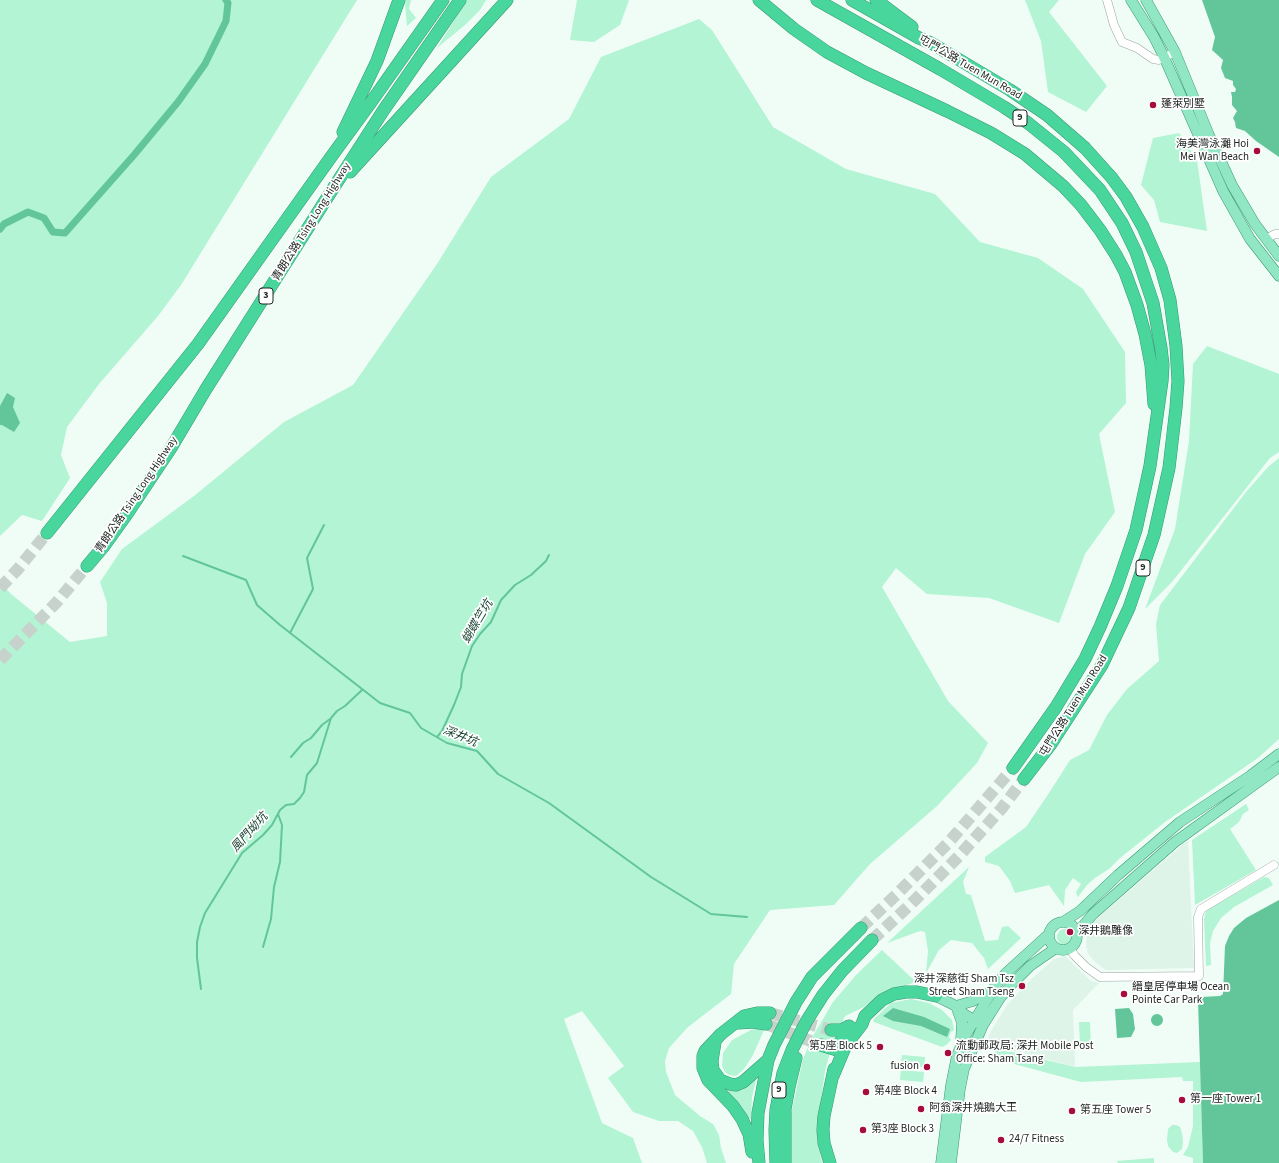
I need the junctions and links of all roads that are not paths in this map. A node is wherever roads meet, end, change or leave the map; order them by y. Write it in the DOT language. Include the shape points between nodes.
graph roads {
  1 [pos="399,0"];
  2 [pos="443,0"];
  3 [pos="460,0"];
  4 [pos="507,0"];
  5 [pos="760,0"];
  6 [pos="817,0"];
  7 [pos="852,0"];
  8 [pos="876,0"];
  9 [pos="1107,0"];
  10 [pos="1131,0"];
  11 [pos="1146,0"];
  12 [pos="931,43"];
  13 [pos="1175,52"];
  14 [pos="1164,57"];
  15 [pos="331,157"];
  16 [pos="325,201"];
  17 [pos="1279,234"];
  18 [pos="1266,239"];
  19 [pos="1258,249"];
  20 [pos="1279,256"];
  21 [pos="1279,276"];
  22 [pos="1155,432"];
  23 [pos="47,533"];
  24 [pos="87,566"];
  25 [pos="1279,754"];
  26 [pos="1279,767"];
  27 [pos="1013,768"];
  28 [pos="1024,779"];
  29 [pos="1274,865"];
  30 [pos="1063,922"];
  31 [pos="862,928"];
  32 [pos="1049,934"];
  33 [pos="1077,934"];
  34 [pos="872,940"];
  35 [pos="1056,948"];
  36 [pos="1069,948"];
  37 [pos="992,991"];
  38 [pos="936,996"];
  39 [pos="956,1006"];
  40 [pos="865,1016"];
  41 [pos="768,1019"];
  42 [pos="980,1019"];
  43 [pos="806,1022"];
  44 [pos="848,1027"];
  45 [pos="831,1030"];
  46 [pos="715,1042"];
  47 [pos="821,1045"];
  48 [pos="842,1048"];
  49 [pos="960,1049"];
  50 [pos="768,1060"];
  51 [pos="754,1163"];
  52 [pos="759,1163"];
  53 [pos="776,1163"];
  54 [pos="784,1163"];
  55 [pos="830,1163"];
  56 [pos="941,1163"];
  57 [pos="951,1163"];
  1 -- 15 [label="highway" via="377,61"];
  2 -- 15 [label="highway, 青朗公路 Tsing Long Highway" via="370,106"];
  3 -- 16 [label="highway, 青朗公路 Tsing Long Highway / 3" via="383,111"];
  4 -- 16 [label="highway"];
  5 -- 22 [label="highway" via="794,29 827,52 1014,147 1046,170 1082,205 1116,255 1137,305 1151,365"];
  6 -- 22 [label="highway, 屯門公路 Tuen Mun Road / 9" via="940,69 1028,123 1064,152 1100,190 1136,252 1153,303 1163,365"];
  7 -- 12 [label="highway, 屯門公路 Tuen Mun Road / 9"];
  8 -- 12 [label="highway"];
  9 -- 14 [label="street" via="1114,26 1122,42 1153,59 1159,60"];
  10 -- 14 [label="main road"];
  11 -- 13 [label="main road"];
  12 -- 28 [label="highway, 屯門公路 Tuen Mun Road / 9" via="1047,115 1085,148 1106,171 1133,209 1151,244 1164,279 1175,329 1178,381 1174,434 1162,502 1144,566 1102,665 1051,744"];
  13 -- 14 [label="street"];
  13 -- 18 [label="main road" via="1226,172"];
  14 -- 19 [label="main road" via="1212,170 1236,216"];
  15 -- 23 [label="highway, 青朗公路 Tsing Long Highway" via="198,344"];
  16 -- 24 [label="highway, 青朗公路 Tsing Long Highway / 3" via="171,448 104,546"];
  17 -- 18 [label="street"];
  18 -- 19 [label="main road"];
  18 -- 20 [label="main road"];
  19 -- 21 [label="main road"];
  22 -- 27 [label="highway, 屯門公路 Tuen Mun Road / 9" via="1136,530 1102,622 1072,682"];
  25 -- 30 [label="main road" via="1180,822 1080,911"];
  26 -- 33 [label="main road" via="1166,849 1093,914"];
  29 -- 36 [label="street" via="1201,910 1198,917 1199,976 1100,977 1074,956"];
  30 -- 32 [label="main road" via="1052,927"];
  30 -- 33 [label="main road" via="1071,924"];
  31 -- 50 [label="highway, 9" via="821,967 800,994"];
  32 -- 35 [label="main road" via="1050,942"];
  32 -- 37 [label="main road" via="1006,974"];
  33 -- 36 [label="main road" via="1075,942"];
  34 -- 43 [label="highway, 9" via="831,984"];
  35 -- 36 [label="main road"];
  35 -- 42 [label="main road" via="1034,963"];
  37 -- 39 [label="main road"];
  37 -- 42 [label="main road"];
  38 -- 39 [label="main road"];
  38 -- 40 [label="highway" via="917,992 894,994 882,1000"];
  39 -- 42 [label="main road" via="964,1014"];
  39 -- 49 [label="main road" via="962,1027"];
  40 -- 44 [label="highway" via="857,1018"];
  40 -- 48 [label="highway" via="862,1024"];
  41 -- 46 [label="highway" via="736,1023"];
  42 -- 49 [label="main road"];
  42 -- 57 [label="main road" via="964,1069"];
  43 -- 53 [label="highway, 9" via="788,1058 779,1093 775,1125"];
  43 -- 54 [label="highway" via="786,1098"];
  44 -- 45 [label="highway" via="840,1031"];
  44 -- 48 [label="highway"];
  46 -- 50 [label="highway" via="712,1065 717,1077 726,1083 733,1085 743,1082"];
  46 -- 51 [label="highway" via="705,1051 702,1059 704,1071 710,1083 734,1106 742,1119 749,1134"];
  47 -- 48 [label="highway"];
  48 -- 55 [label="highway" via="824,1116 824,1143"];
  49 -- 56 [label="main road" via="951,1085"];
  50 -- 52 [label="highway, 9" via="758,1113"];
}
